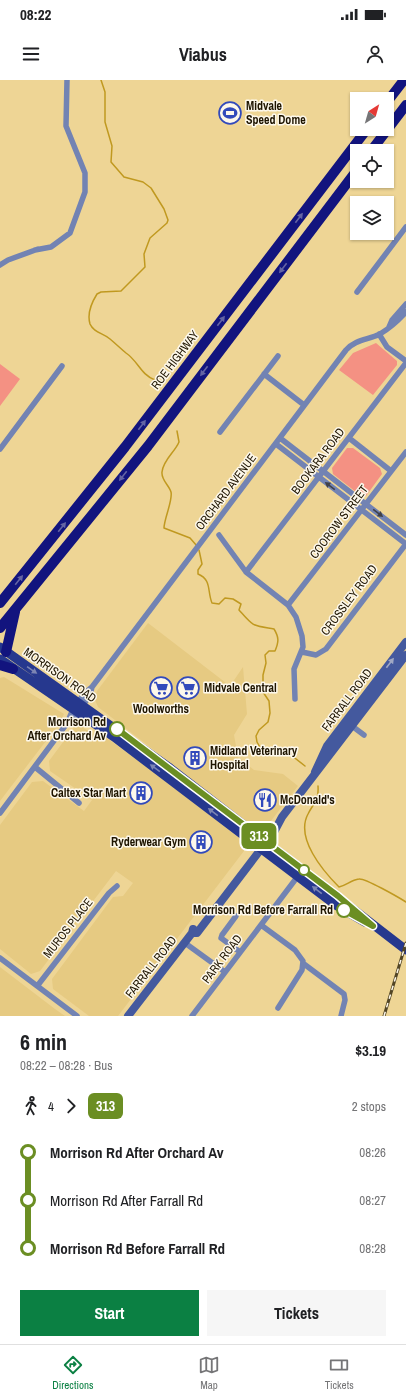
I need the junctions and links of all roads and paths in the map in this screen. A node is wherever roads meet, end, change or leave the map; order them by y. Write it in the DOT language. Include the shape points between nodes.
graph roads {
  1 [pos="404,80"];
  2 [pos="68,82"];
  3 [pos="394,93"];
  4 [pos="406,105"];
  5 [pos="362,136"];
  6 [pos="376,144"];
  7 [pos="350,179"];
  8 [pos="406,227"];
  9 [pos="0,266"];
  10 [pos="357,292"];
  11 [pos="406,304"];
  12 [pos="406,312"];
  13 [pos="389,327"];
  14 [pos="379,334"];
  15 [pos="278,356"];
  16 [pos="406,362"];
  17 [pos="62,366"];
  18 [pos="264,374"];
  19 [pos="304,405"];
  20 [pos="220,432"];
  21 [pos="280,438"];
  22 [pos="349,438"];
  23 [pos="276,444"];
  24 [pos="0,449"];
  25 [pos="406,452"];
  26 [pos="391,471"];
  27 [pos="324,472"];
  28 [pos="319,478"];
  29 [pos="345,489"];
  30 [pos="341,494"];
  31 [pos="366,504"];
  32 [pos="362,510"];
  33 [pos="389,522"];
  34 [pos="385,527"];
  35 [pos="219,535"];
  36 [pos="406,535"];
  37 [pos="406,544"];
  38 [pos="246,572"];
  39 [pos="0,603"];
  40 [pos="288,605"];
  41 [pos="15,610"];
  42 [pos="0,628"];
  43 [pos="406,642"];
  44 [pos="302,652"];
  45 [pos="2,653"];
  46 [pos="406,655"];
  47 [pos="0,665"];
  48 [pos="13,669"];
  49 [pos="380,683"];
  50 [pos="295,699"];
  51 [pos="363,705"];
  52 [pos="79,707"];
  53 [pos="352,726"];
  54 [pos="343,731"];
  55 [pos="364,735"];
  56 [pos="35,767"];
  57 [pos="79,803"];
  58 [pos="0,813"];
  59 [pos="262,844"];
  60 [pos="298,876"];
  61 [pos="117,886"];
  62 [pos="236,916"];
  63 [pos="261,925"];
  64 [pos="373,926"];
  65 [pos="185,943"];
  66 [pos="406,950"];
  67 [pos="240,952"];
  68 [pos="0,958"];
  69 [pos="304,964"];
  70 [pos="225,972"];
  71 [pos="38,985"];
  72 [pos="278,1008"];
  73 [pos="77,1016"];
  74 [pos="128,1016"];
  75 [pos="192,1016"];
  76 [pos="341,1016"];
  1 -- 3 [label="highway"];
  2 -- 9 [label="street" via="66,126 85,173 86,187 74,226 58,244 8,260"];
  4 -- 6 [label="highway"];
  39 -- 5 [label="highway, ROE HIGHWAY, one-way" via="125,447"];
  7 -- 41 [label="highway, one-way" via="148,446"];
  8 -- 10 [label="street"];
  11 -- 13 [label="street, ORCHARD AVENUE"];
  12 -- 13 [label="street, ORCHARD AVENUE" via="397,324"];
  13 -- 14 [label="street, ORCHARD AVENUE"];
  14 -- 16 [label="street" via="387,347"];
  14 -- 19 [label="street, ORCHARD AVENUE" via="359,340 350,346"];
  15 -- 18 [label="street"];
  16 -- 22 [label="street, BOOKARA ROAD"];
  17 -- 24 [label="street"];
  18 -- 19 [label="street"];
  18 -- 20 [label="street"];
  19 -- 21 [label="street, ORCHARD AVENUE"];
  21 -- 23 [label="street, ORCHARD AVENUE"];
  21 -- 27 [label="street"];
  22 -- 26 [label="street"];
  22 -- 27 [label="street, BOOKARA ROAD"];
  23 -- 28 [label="street"];
  23 -- 52 [label="street, ORCHARD AVENUE" via="86,692"];
  25 -- 26 [label="street, COOROW STREET"];
  26 -- 31 [label="street, COOROW STREET"];
  27 -- 28 [label="street, BOOKARA ROAD"];
  27 -- 29 [label="street"];
  30 -- 28 [label="street, one-way"];
  28 -- 38 [label="street, BOOKARA ROAD"];
  29 -- 30 [label="street"];
  29 -- 31 [label="street"];
  30 -- 32 [label="street"];
  31 -- 32 [label="street, COOROW STREET"];
  31 -- 33 [label="street, one-way"];
  32 -- 34 [label="street"];
  32 -- 40 [label="street, COOROW STREET"];
  33 -- 34 [label="street"];
  33 -- 36 [label="street"];
  34 -- 37 [label="street"];
  35 -- 38 [label="street"];
  37 -- 44 [label="street, CROSSLEY ROAD" via="326,649 316,655"];
  38 -- 40 [label="street"];
  40 -- 44 [label="street" via="298,622 303,642"];
  41 -- 42 [label="highway"];
  41 -- 45 [label="highway"];
  49 -- 43 [label="main road, FARRALL ROAD, one-way"];
  44 -- 50 [label="street" via="294,669"];
  45 -- 48 [label="main road, MORRISON ROAD"];
  45 -- 52 [label="main road, MORRISON ROAD, one-way"];
  46 -- 49 [label="main road, FARRALL ROAD"];
  47 -- 48 [label="highway"];
  48 -- 52 [label="main road, MORRISON ROAD"];
  49 -- 51 [label="main road, FARRALL ROAD"];
  51 -- 53 [label="main road, FARRALL ROAD"];
  51 -- 54 [label="main road, FARRALL ROAD"];
  52 -- 56 [label="street, ORCHARD AVENUE" via="73,720 68,722"];
  52 -- 59 [label="main road, MORRISON ROAD"];
  53 -- 54 [label="main road, FARRALL ROAD"];
  53 -- 55 [label="street"];
  54 -- 59 [label="main road, FARRALL ROAD"];
  56 -- 57 [label="street"];
  56 -- 58 [label="street, ORCHARD AVENUE"];
  59 -- 60 [label="main road, MORRISON ROAD"];
  59 -- 64 [label="main road, MORRISON ROAD" via="362,914"];
  59 -- 65 [label="main road, FARRALL ROAD" via="197,933 192,933"];
  60 -- 63 [label="street, PARK ROAD"];
  64 -- 60 [label="main road, MORRISON ROAD, one-way" via="349,914"];
  61 -- 71 [label="street, MUROS PLACE"];
  62 -- 67 [label="street" via="221,938"];
  63 -- 67 [label="street, PARK ROAD"];
  63 -- 69 [label="street" via="295,950 302,957"];
  64 -- 66 [label="main road, MORRISON ROAD"];
  65 -- 70 [label="street"];
  65 -- 74 [label="main road, FARRALL ROAD"];
  67 -- 70 [label="street, PARK ROAD"];
  68 -- 71 [label="street"];
  69 -- 72 [label="street"];
  69 -- 76 [label="street" via="344,994"];
  70 -- 75 [label="street, PARK ROAD"];
  71 -- 73 [label="street"];
}
